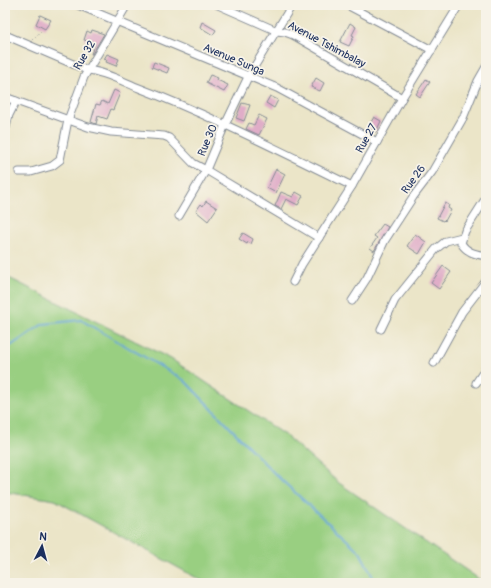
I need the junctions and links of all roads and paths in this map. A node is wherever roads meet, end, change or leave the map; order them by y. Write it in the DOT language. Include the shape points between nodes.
graph roads {
  1 [pos="78,5"];
  2 [pos="127,5"];
  3 [pos="218,5"];
  4 [pos="292,5"];
  5 [pos="347,5"];
  6 [pos="459,5"];
  7 [pos="116,22"];
  8 [pos="41,31"];
  9 [pos="276,31"];
  10 [pos="5,35"];
  11 [pos="26,44"];
  12 [pos="432,50"];
  13 [pos="486,67"];
  14 [pos="87,70"];
  15 [pos="248,77"];
  16 [pos="5,97"];
  17 [pos="402,98"];
  18 [pos="16,101"];
  19 [pos="68,120"];
  20 [pos="225,125"];
  21 [pos="5,131"];
  22 [pos="377,142"];
  23 [pos="206,170"];
  24 [pos="19,172"];
  25 [pos="352,186"];
  26 [pos="486,198"];
  27 [pos="179,216"];
  28 [pos="462,237"];
  29 [pos="319,238"];
  30 [pos="486,256"];
  31 [pos="486,281"];
  32 [pos="293,282"];
  33 [pos="352,301"];
  34 [pos="381,329"];
  35 [pos="434,363"];
  36 [pos="486,368"];
  37 [pos="476,383"];
  1 -- 7 [label="street, Avenue Sunga"];
  2 -- 7 [label="street, Rue 32"];
  3 -- 9 [label="street, Avenue Tshimbalay"];
  4 -- 9 [label="street, Rue 30"];
  5 -- 12 [label="street"];
  6 -- 12 [label="street, Rue 27"];
  7 -- 14 [label="street, Rue 32"];
  7 -- 15 [label="street, Avenue Sunga"];
  8 -- 11 [label="path"];
  9 -- 15 [label="street, Rue 30"];
  9 -- 17 [label="street, Avenue Tshimbalay" via="293,36"];
  10 -- 11 [label="street"];
  11 -- 14 [label="street"];
  12 -- 17 [label="street, Rue 27"];
  13 -- 33 [label="street, Rue 26" via="463,118 432,172 385,240 367,278"];
  14 -- 19 [label="street, Rue 32"];
  14 -- 20 [label="street" via="162,97"];
  15 -- 20 [label="street, Rue 30"];
  15 -- 22 [label="street, Avenue Sunga" via="277,88"];
  16 -- 18 [label="street"];
  17 -- 22 [label="street, Rue 27"];
  18 -- 19 [label="street"];
  18 -- 21 [label="street"];
  19 -- 23 [label="street" via="111,132 164,136 194,163"];
  19 -- 24 [label="street, Rue 32" via="57,164 31,172"];
  20 -- 23 [label="street, Rue 30"];
  20 -- 25 [label="street"];
  22 -- 25 [label="street, Rue 27"];
  23 -- 27 [label="street"];
  23 -- 29 [label="street, Rue 30"];
  25 -- 29 [label="street, Rue 27"];
  26 -- 28 [label="street"];
  28 -- 30 [label="street" via="461,243 469,252"];
  28 -- 34 [label="street" via="446,241 436,249 395,300"];
  29 -- 32 [label="street, Rue 27"];
  31 -- 35 [label="street" via="462,312"];
  36 -- 37 [label="street"];
}
